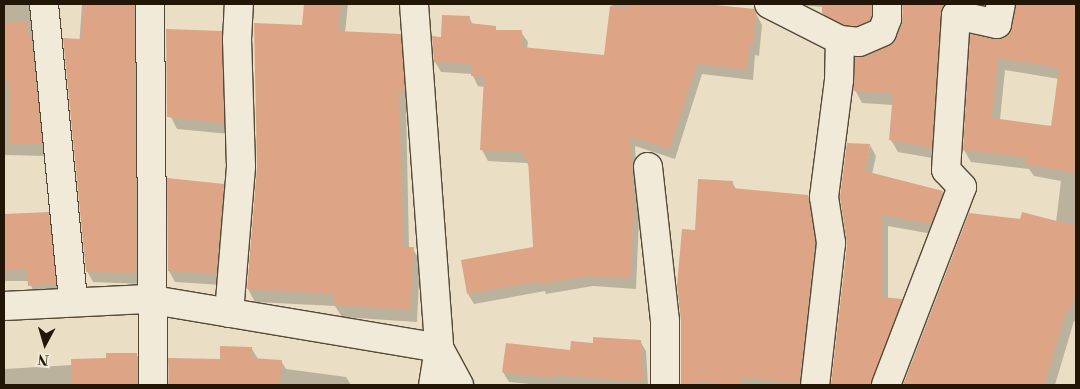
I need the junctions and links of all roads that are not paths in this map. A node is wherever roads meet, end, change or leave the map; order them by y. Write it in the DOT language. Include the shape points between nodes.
graph roads {
  1 [pos="44,4"];
  2 [pos="150,4"];
  3 [pos="239,4"];
  4 [pos="414,4"];
  5 [pos="769,4"];
  6 [pos="888,4"];
  7 [pos="1001,4"];
  8 [pos="840,40"];
  9 [pos="648,168"];
  10 [pos="152,300"];
  11 [pos="73,302"];
  12 [pos="4,306"];
  13 [pos="230,313"];
  14 [pos="439,348"];
  15 [pos="153,385"];
  16 [pos="433,385"];
  17 [pos="459,385"];
  18 [pos="665,385"];
  19 [pos="816,385"];
  20 [pos="886,385"];
  1 -- 11 [label="street"];
  2 -- 10 [label="street"];
  3 -- 13 [label="street" via="241,166"];
  4 -- 14 [label="street"];
  5 -- 8 [label="street"];
  6 -- 8 [label="street" via="882,32 859,42"];
  7 -- 20 [label="street" via="997,24 956,15 946,170 962,187"];
  8 -- 19 [label="street" via="839,80 824,197 831,243"];
  9 -- 18 [label="street" via="665,321"];
  10 -- 11 [label="street"];
  10 -- 13 [label="street"];
  10 -- 15 [label="street"];
  11 -- 12 [label="street"];
  13 -- 14 [label="street"];
  14 -- 16 [label="street"];
  14 -- 17 [label="street"];
}
